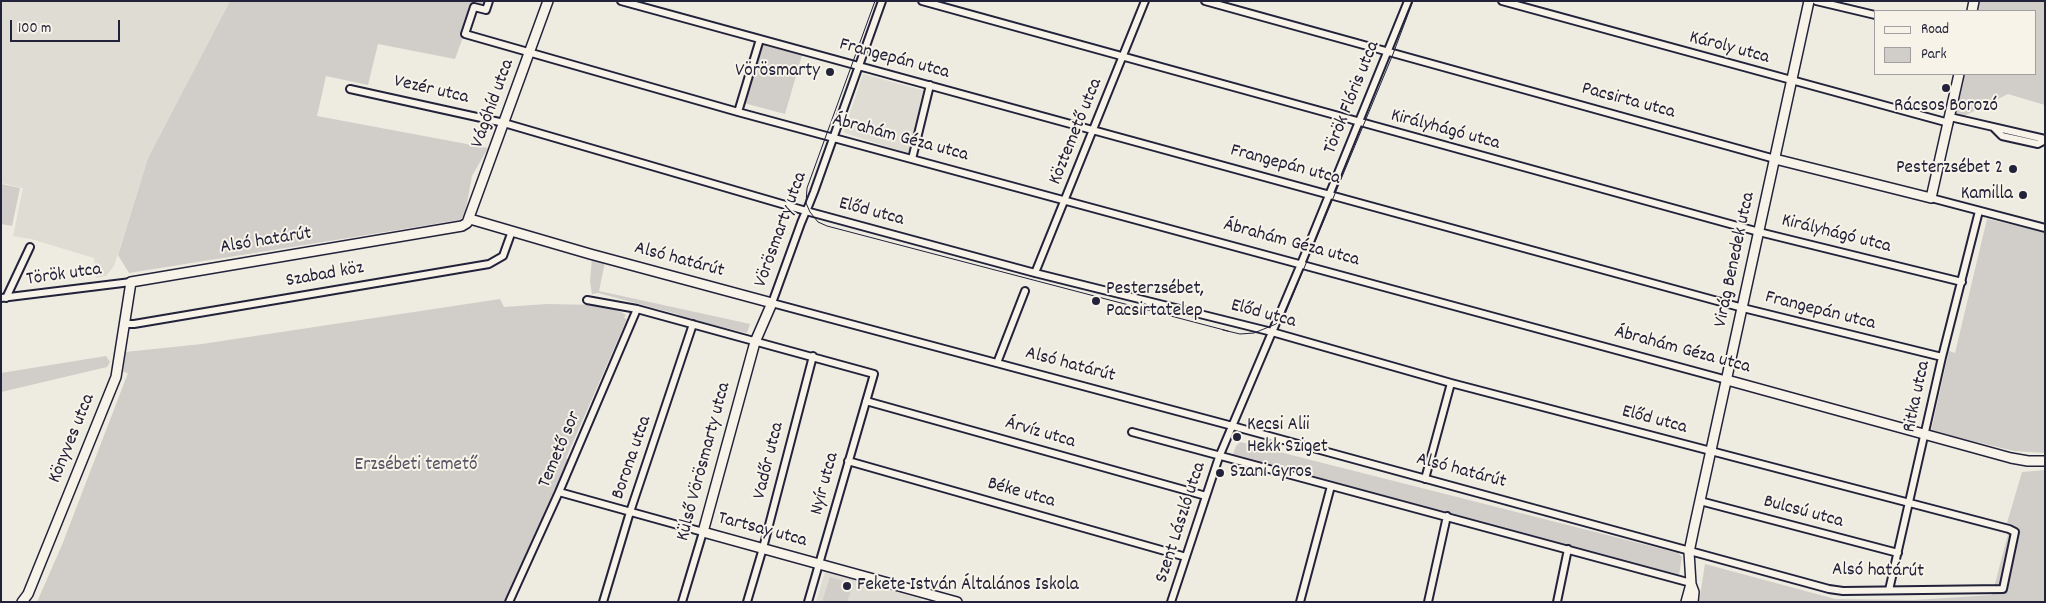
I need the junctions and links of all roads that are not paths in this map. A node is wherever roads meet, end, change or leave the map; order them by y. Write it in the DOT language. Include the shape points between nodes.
graph roads {
  1 [pos="489,1"];
  2 [pos="548,1"];
  3 [pos="621,1"];
  4 [pos="882,1"];
  5 [pos="922,1"];
  6 [pos="1145,1"];
  7 [pos="1205,1"];
  8 [pos="1408,1"];
  9 [pos="1502,1"];
  10 [pos="1809,1"];
  11 [pos="1816,1"];
  12 [pos="1874,15"];
  13 [pos="760,39"];
  14 [pos="1388,52"];
  15 [pos="529,53"];
  16 [pos="1123,56"];
  17 [pos="859,66"];
  18 [pos="1959,75"];
  19 [pos="1792,82"];
  20 [pos="930,85"];
  21 [pos="350,89"];
  22 [pos="738,112"];
  23 [pos="1949,120"];
  24 [pos="504,123"];
  25 [pos="1359,123"];
  26 [pos="1094,129"];
  27 [pos="833,137"];
  28 [pos="2045,140"];
  29 [pos="912,159"];
  30 [pos="1775,159"];
  31 [pos="1330,194"];
  32 [pos="1931,198"];
  33 [pos="1065,200"];
  34 [pos="806,211"];
  35 [pos="1979,211"];
  36 [pos="470,219"];
  37 [pos="2045,228"];
  38 [pos="512,231"];
  39 [pos="1759,232"];
  40 [pos="30,247"];
  41 [pos="1302,264"];
  42 [pos="1035,273"];
  43 [pos="131,282"];
  44 [pos="1962,282"];
  45 [pos="1025,291"];
  46 [pos="4,298"];
  47 [pos="587,300"];
  48 [pos="772,303"];
  49 [pos="1743,308"];
  50 [pos="637,309"];
  51 [pos="124,324"];
  52 [pos="693,324"];
  53 [pos="759,332"];
  54 [pos="1272,332"];
  55 [pos="755,342"];
  56 [pos="813,356"];
  57 [pos="1942,357"];
  58 [pos="996,363"];
  59 [pos="1727,380"];
  60 [pos="1452,382"];
  61 [pos="866,401"];
  62 [pos="1233,426"];
  63 [pos="1132,432"];
  64 [pos="1925,434"];
  65 [pos="1711,451"];
  66 [pos="1220,455"];
  67 [pos="848,461"];
  68 [pos="2045,461"];
  69 [pos="1425,479"];
  70 [pos="1331,486"];
  71 [pos="559,492"];
  72 [pos="1206,496"];
  73 [pos="1700,501"];
  74 [pos="1910,504"];
  75 [pos="630,512"];
  76 [pos="1447,516"];
  77 [pos="703,532"];
  78 [pos="763,548"];
  79 [pos="1568,549"];
  80 [pos="1689,552"];
  81 [pos="1898,553"];
  82 [pos="1186,557"];
  83 [pos="820,564"];
  84 [pos="1691,583"];
  85 [pos="2003,589"];
  86 [pos="1889,590"];
  87 [pos="22,602"];
  88 [pos="509,602"];
  89 [pos="603,602"];
  90 [pos="682,602"];
  91 [pos="747,602"];
  92 [pos="808,602"];
  93 [pos="957,602"];
  94 [pos="1171,602"];
  95 [pos="1300,602"];
  96 [pos="1428,602"];
  97 [pos="1557,602"];
  98 [pos="1686,602"];
  99 [pos="1693,602"];
  1 -- 15 [label="street, Ábrahám Géza utca" via="486,10 474,6 465,34"];
  2 -- 15 [label="street, Vágóhíd utca"];
  3 -- 13 [label="street, Frangepán utca"];
  4 -- 17 [label="street"];
  5 -- 16 [label="street, Királyhágó utca"];
  6 -- 16 [label="street, Köztemető utca"];
  7 -- 14 [label="street, Pacsirta utca"];
  8 -- 14 [label="street, Török Flóris utca"];
  9 -- 19 [label="street, Károly utca"];
  10 -- 19 [label="street, Virág Benedek utca"];
  11 -- 12 [label="street"];
  13 -- 17 [label="street, Frangepán utca"];
  13 -- 22 [label="street"];
  14 -- 25 [label="street, Török Flóris utca"];
  14 -- 30 [label="street, Pacsirta utca"];
  15 -- 22 [label="street, Ábrahám Géza utca"];
  15 -- 24 [label="street, Vágóhíd utca"];
  16 -- 25 [label="street, Királyhágó utca"];
  16 -- 26 [label="street, Köztemető utca"];
  17 -- 20 [label="street, Frangepán utca"];
  17 -- 27 [label="street, Vörösmarty utca"];
  18 -- 23 [label="street"];
  19 -- 23 [label="street, Károly utca"];
  19 -- 30 [label="street, Virág Benedek utca"];
  20 -- 26 [label="street, Frangepán utca"];
  20 -- 29 [label="street"];
  21 -- 24 [label="street, Vezér utca"];
  22 -- 27 [label="street, Ábrahám Géza utca"];
  23 -- 28 [label="street, Károly utca"];
  23 -- 32 [label="street"];
  24 -- 34 [label="street, Előd utca"];
  24 -- 36 [label="street, Vágóhíd utca"];
  25 -- 31 [label="street, Török Flóris utca"];
  25 -- 39 [label="street, Királyhágó utca"];
  26 -- 31 [label="street, Frangepán utca"];
  26 -- 33 [label="street, Köztemető utca"];
  27 -- 29 [label="street, Ábrahám Géza utca"];
  27 -- 34 [label="street, Vörösmarty utca"];
  29 -- 33 [label="street, Ábrahám Géza utca"];
  30 -- 32 [label="street, Pacsirta utca"];
  30 -- 39 [label="street, Virág Benedek utca"];
  31 -- 41 [label="street, Török Flóris utca"];
  31 -- 49 [label="street, Frangepán utca"];
  32 -- 35 [label="street, Pacsirta utca"];
  33 -- 41 [label="street, Ábrahám Géza utca"];
  33 -- 42 [label="street, Köztemető utca"];
  34 -- 42 [label="street, Előd utca"];
  34 -- 48 [label="street, Vörösmarty utca"];
  35 -- 37 [label="street, Pacsirta utca"];
  35 -- 44 [label="street, Ritka utca"];
  36 -- 38 [label="street, Alsó határút"];
  36 -- 43 [label="street, Alsó határút" via="462,226"];
  38 -- 48 [label="street, Alsó határút"];
  38 -- 51 [label="street, Szabad köz" via="503,256 489,264"];
  39 -- 44 [label="street, Királyhágó utca"];
  39 -- 49 [label="street, Virág Benedek utca"];
  40 -- 46 [label="street"];
  41 -- 54 [label="street, Török Flóris utca"];
  41 -- 59 [label="street, Ábrahám Géza utca"];
  42 -- 54 [label="street, Előd utca"];
  43 -- 46 [label="street, Török utca"];
  43 -- 51 [label="street, Könyves utca"];
  44 -- 57 [label="street, Ritka utca"];
  45 -- 58 [label="street"];
  47 -- 50 [label="street"];
  48 -- 53 [label="street, Vörösmarty utca"];
  48 -- 58 [label="street, Alsó határút"];
  49 -- 57 [label="street, Frangepán utca"];
  49 -- 59 [label="street, Virág Benedek utca"];
  50 -- 52 [label="street"];
  50 -- 71 [label="street, Temető sor"];
  51 -- 87 [label="street, Könyves utca" via="116,377"];
  52 -- 55 [label="street"];
  52 -- 75 [label="street, Borona utca"];
  53 -- 55 [label="street, Külső Vörösmarty utca"];
  54 -- 60 [label="street, Előd utca"];
  54 -- 62 [label="street, Török Flóris utca"];
  55 -- 56 [label="street"];
  55 -- 77 [label="street, Külső Vörösmarty utca"];
  56 -- 61 [label="street, Nyír utca" via="874,374"];
  56 -- 78 [label="street, Vadőr utca"];
  57 -- 64 [label="street, Ritka utca"];
  58 -- 62 [label="street, Alsó határút"];
  59 -- 64 [label="street, Ábrahám Géza utca"];
  59 -- 65 [label="street, Virág Benedek utca"];
  60 -- 65 [label="street, Előd utca"];
  60 -- 69 [label="street"];
  61 -- 67 [label="street, Nyír utca"];
  61 -- 72 [label="street, Árvíz utca"];
  62 -- 66 [label="street, Török Flóris utca"];
  62 -- 69 [label="street, Alsó határút"];
  63 -- 66 [label="street"];
  64 -- 68 [label="street, Ábrahám Géza utca" via="2011,458"];
  64 -- 74 [label="street, Ritka utca"];
  65 -- 73 [label="street, Virág Benedek utca"];
  65 -- 74 [label="street, Előd utca"];
  66 -- 70 [label="street"];
  66 -- 72 [label="street, Szent László utca"];
  67 -- 82 [label="street, Béke utca"];
  67 -- 83 [label="street, Nyír utca"];
  69 -- 80 [label="street, Alsó határút"];
  70 -- 76 [label="street"];
  70 -- 95 [label="street"];
  71 -- 75 [label="street, Tartsay utca"];
  71 -- 88 [label="street, Temető sor"];
  72 -- 82 [label="street, Szent László utca"];
  73 -- 80 [label="street, Virág Benedek utca"];
  73 -- 81 [label="street, Bulcsú utca"];
  74 -- 81 [label="street, Ritka utca"];
  74 -- 85 [label="street, Előd utca" via="2016,532"];
  75 -- 77 [label="street, Tartsay utca"];
  75 -- 89 [label="street, Borona utca"];
  76 -- 79 [label="street"];
  76 -- 96 [label="street"];
  77 -- 78 [label="street, Tartsay utca"];
  77 -- 90 [label="street, Külső Vörösmarty utca"];
  78 -- 83 [label="street, Tartsay utca"];
  78 -- 91 [label="street, Vadőr utca"];
  79 -- 84 [label="street"];
  79 -- 97 [label="street"];
  80 -- 84 [label="street, Virág Benedek utca"];
  80 -- 86 [label="street, Alsó határút" via="1836,591"];
  81 -- 86 [label="street, Ritka utca"];
  82 -- 94 [label="street, Szent László utca"];
  83 -- 92 [label="street, Nyír utca"];
  83 -- 93 [label="street, Tartsay utca"];
  84 -- 98 [label="street"];
  84 -- 99 [label="street, Virág Benedek utca"];
  85 -- 86 [label="street, Alsó határút"];
}
